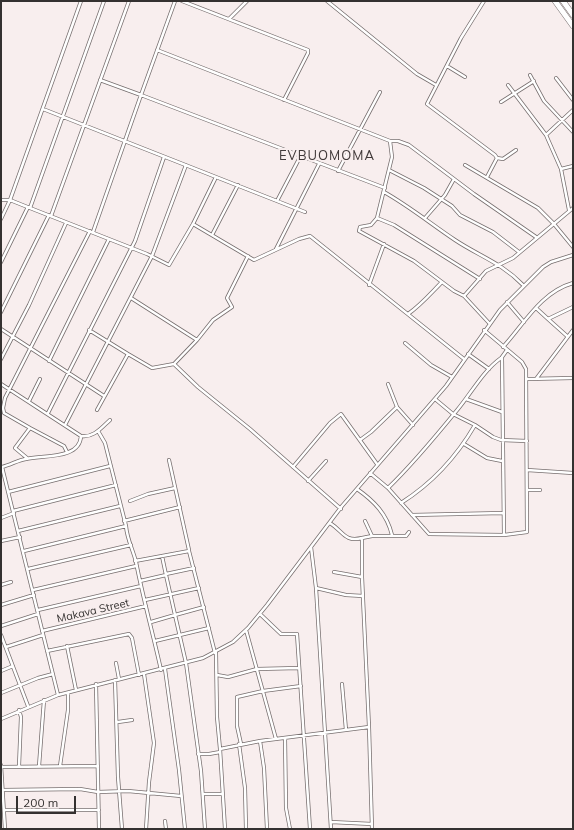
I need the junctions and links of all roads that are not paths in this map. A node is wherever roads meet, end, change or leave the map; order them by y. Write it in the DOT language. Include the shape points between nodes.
graph roads {
  1 [pos="82,1"];
  2 [pos="104,1"];
  3 [pos="129,1"];
  4 [pos="175,1"];
  5 [pos="182,1"];
  6 [pos="247,1"];
  7 [pos="327,1"];
  8 [pos="484,1"];
  9 [pos="555,1"];
  10 [pos="563,1"];
  11 [pos="573,15"];
  12 [pos="228,20"];
  13 [pos="573,26"];
  14 [pos="157,50"];
  15 [pos="447,66"];
  16 [pos="530,75"];
  17 [pos="465,77"];
  18 [pos="556,78"];
  19 [pos="100,80"];
  20 [pos="534,81"];
  21 [pos="508,84"];
  22 [pos="436,85"];
  23 [pos="380,92"];
  24 [pos="514,93"];
  25 [pos="141,95"];
  26 [pos="284,100"];
  27 [pos="573,100"];
  28 [pos="501,102"];
  29 [pos="43,109"];
  30 [pos="573,110"];
  31 [pos="63,117"];
  32 [pos="562,121"];
  33 [pos="84,126"];
  34 [pos="360,129"];
  35 [pos="573,132"];
  36 [pos="546,135"];
  37 [pos="390,141"];
  38 [pos="125,142"];
  39 [pos="516,150"];
  40 [pos="164,157"];
  41 [pos="300,157"];
  42 [pos="497,158"];
  43 [pos="319,164"];
  44 [pos="186,165"];
  45 [pos="465,165"];
  46 [pos="573,166"];
  47 [pos="561,169"];
  48 [pos="389,170"];
  49 [pos="338,171"];
  50 [pos="216,177"];
  51 [pos="487,177"];
  52 [pos="454,179"];
  53 [pos="238,186"];
  54 [pos="385,188"];
  55 [pos="384,192"];
  56 [pos="440,199"];
  57 [pos="1,200"];
  58 [pos="10,200"];
  59 [pos="277,201"];
  60 [pos="29,207"];
  61 [pos="573,208"];
  62 [pos="296,209"];
  63 [pos="569,210"];
  64 [pos="305,212"];
  65 [pos="50,216"];
  66 [pos="377,218"];
  67 [pos="425,218"];
  68 [pos="1,219"];
  69 [pos="66,223"];
  70 [pos="193,224"];
  71 [pos="554,224"];
  72 [pos="90,231"];
  73 [pos="93,232"];
  74 [pos="212,235"];
  75 [pos="536,237"];
  76 [pos="109,239"];
  77 [pos="384,244"];
  78 [pos="573,247"];
  79 [pos="131,248"];
  80 [pos="276,250"];
  81 [pos="519,252"];
  82 [pos="573,255"];
  83 [pos="152,256"];
  84 [pos="248,256"];
  85 [pos="1,262"];
  86 [pos="500,265"];
  87 [pos="480,279"];
  88 [pos="442,282"];
  89 [pos="573,282"];
  90 [pos="369,285"];
  91 [pos="523,285"];
  92 [pos="464,296"];
  93 [pos="131,298"];
  94 [pos="506,302"];
  95 [pos="573,307"];
  96 [pos="536,308"];
  97 [pos="1,312"];
  98 [pos="408,314"];
  99 [pos="548,319"];
  100 [pos="524,322"];
  101 [pos="489,323"];
  102 [pos="1,329"];
  103 [pos="89,330"];
  104 [pos="484,330"];
  105 [pos="573,330"];
  106 [pos="567,336"];
  107 [pos="12,337"];
  108 [pos="197,340"];
  109 [pos="110,342"];
  110 [pos="405,343"];
  111 [pos="503,347"];
  112 [pos="31,348"];
  113 [pos="507,350"];
  114 [pos="128,354"];
  115 [pos="468,354"];
  116 [pos="502,357"];
  117 [pos="1,359"];
  118 [pos="464,359"];
  119 [pos="49,361"];
  120 [pos="174,364"];
  121 [pos="489,369"];
  122 [pos="69,372"];
  123 [pos="452,377"];
  124 [pos="573,378"];
  125 [pos="40,379"];
  126 [pos="528,379"];
  127 [pos="536,379"];
  128 [pos="1,384"];
  129 [pos="388,384"];
  130 [pos="87,385"];
  131 [pos="9,388"];
  132 [pos="104,396"];
  133 [pos="466,398"];
  134 [pos="435,399"];
  135 [pos="29,401"];
  136 [pos="2,407"];
  137 [pos="397,407"];
  138 [pos="97,410"];
  139 [pos="502,412"];
  140 [pos="48,413"];
  141 [pos="454,414"];
  142 [pos="110,420"];
  143 [pos="66,425"];
  144 [pos="413,425"];
  145 [pos="475,426"];
  146 [pos="30,428"];
  147 [pos="98,431"];
  148 [pos="81,436"];
  149 [pos="360,440"];
  150 [pos="501,440"];
  151 [pos="527,441"];
  152 [pos="464,444"];
  153 [pos="67,453"];
  154 [pos="28,458"];
  155 [pos="169,460"];
  156 [pos="326,461"];
  157 [pos="502,461"];
  158 [pos="377,464"];
  159 [pos="110,466"];
  160 [pos="2,467"];
  161 [pos="292,467"];
  162 [pos="527,470"];
  163 [pos="370,473"];
  164 [pos="573,473"];
  165 [pos="308,481"];
  166 [pos="116,485"];
  167 [pos="175,488"];
  168 [pos="388,488"];
  169 [pos="357,489"];
  170 [pos="527,490"];
  171 [pos="540,490"];
  172 [pos="8,492"];
  173 [pos="130,501"];
  174 [pos="401,503"];
  175 [pos="120,506"];
  176 [pos="180,507"];
  177 [pos="341,509"];
  178 [pos="13,512"];
  179 [pos="503,514"];
  180 [pos="412,515"];
  181 [pos="1,518"];
  182 [pos="124,521"];
  183 [pos="365,521"];
  184 [pos="330,523"];
  185 [pos="126,526"];
  186 [pos="18,531"];
  187 [pos="409,532"];
  188 [pos="392,535"];
  189 [pos="504,535"];
  190 [pos="372,536"];
  191 [pos="20,537"];
  192 [pos="362,538"];
  193 [pos="1,541"];
  194 [pos="131,545"];
  195 [pos="311,546"];
  196 [pos="24,551"];
  197 [pos="189,551"];
  198 [pos="162,556"];
  199 [pos="136,561"];
  200 [pos="136,566"];
  201 [pos="194,568"];
  202 [pos="28,569"];
  203 [pos="334,572"];
  204 [pos="166,575"];
  205 [pos="362,576"];
  206 [pos="140,581"];
  207 [pos="11,582"];
  208 [pos="1,585"];
  209 [pos="141,586"];
  210 [pos="199,588"];
  211 [pos="316,588"];
  212 [pos="33,590"];
  213 [pos="34,595"];
  214 [pos="171,595"];
  215 [pos="363,596"];
  216 [pos="145,600"];
  217 [pos="1,605"];
  218 [pos="146,606"];
  219 [pos="204,607"];
  220 [pos="38,610"];
  221 [pos="38,614"];
  222 [pos="260,614"];
  223 [pos="175,615"];
  224 [pos="151,622"];
  225 [pos="1,626"];
  226 [pos="209,628"];
  227 [pos="246,630"];
  228 [pos="42,631"];
  229 [pos="1,635"];
  230 [pos="43,635"];
  231 [pos="180,635"];
  232 [pos="154,641"];
  233 [pos="67,646"];
  234 [pos="6,647"];
  235 [pos="47,651"];
  236 [pos="216,653"];
  237 [pos="116,663"];
  238 [pos="186,663"];
  239 [pos="13,666"];
  240 [pos="299,668"];
  241 [pos="165,669"];
  242 [pos="257,669"];
  243 [pos="161,670"];
  244 [pos="1,671"];
  245 [pos="53,674"];
  246 [pos="144,674"];
  247 [pos="139,675"];
  248 [pos="217,675"];
  249 [pos="119,679"];
  250 [pos="115,680"];
  251 [pos="96,684"];
  252 [pos="342,684"];
  253 [pos="20,685"];
  254 [pos="301,686"];
  255 [pos="76,690"];
  256 [pos="263,691"];
  257 [pos="68,692"];
  258 [pos="1,693"];
  259 [pos="58,695"];
  260 [pos="44,700"];
  261 [pos="28,706"];
  262 [pos="19,710"];
  263 [pos="1,719"];
  264 [pos="132,720"];
  265 [pos="118,722"];
  266 [pos="369,727"];
  267 [pos="346,730"];
  268 [pos="325,732"];
  269 [pos="304,736"];
  270 [pos="285,738"];
  271 [pos="276,739"];
  272 [pos="260,741"];
  273 [pos="240,744"];
  274 [pos="220,750"];
  275 [pos="198,754"];
  276 [pos="19,766"];
  277 [pos="39,766"];
  278 [pos="60,766"];
  279 [pos="98,766"];
  280 [pos="1,767"];
  281 [pos="3,790"];
  282 [pos="98,792"];
  283 [pos="120,792"];
  284 [pos="148,793"];
  285 [pos="203,794"];
  286 [pos="223,794"];
  287 [pos="181,796"];
  288 [pos="2,797"];
  289 [pos="5,810"];
  290 [pos="99,810"];
  291 [pos="165,821"];
  292 [pos="331,822"];
  293 [pos="372,824"];
  294 [pos="5,829"];
  295 [pos="9,829"];
  296 [pos="99,829"];
  297 [pos="122,829"];
  298 [pos="146,829"];
  299 [pos="166,829"];
  300 [pos="185,829"];
  301 [pos="205,829"];
  302 [pos="225,829"];
  303 [pos="246,829"];
  304 [pos="267,829"];
  305 [pos="290,829"];
  306 [pos="310,829"];
  307 [pos="331,829"];
  308 [pos="372,829"];
  1 -- 29 [label="street"];
  2 -- 31 [label="street"];
  3 -- 19 [label="street"];
  4 -- 14 [label="street"];
  5 -- 12 [label="street"];
  6 -- 12 [label="street"];
  7 -- 22 [label="street" via="417,74"];
  8 -- 15 [label="street"];
  9 -- 13 [label="highway"];
  10 -- 11 [label="highway"];
  12 -- 26 [label="street" via="308,51"];
  14 -- 25 [label="street"];
  14 -- 26 [label="street"];
  15 -- 17 [label="street"];
  15 -- 22 [label="street"];
  16 -- 20 [label="street"];
  18 -- 27 [label="street"];
  19 -- 25 [label="street"];
  19 -- 33 [label="street"];
  20 -- 24 [label="street"];
  20 -- 32 [label="street" via="544,100"];
  21 -- 24 [label="street"];
  22 -- 42 [label="street" via="427,102 429,108 448,119"];
  23 -- 34 [label="street"];
  24 -- 28 [label="street"];
  24 -- 36 [label="street"];
  25 -- 38 [label="street"];
  25 -- 41 [label="street"];
  26 -- 34 [label="street"];
  29 -- 31 [label="street"];
  29 -- 58 [label="street"];
  30 -- 32 [label="street"];
  31 -- 33 [label="street"];
  31 -- 60 [label="street"];
  32 -- 35 [label="street"];
  32 -- 36 [label="street"];
  33 -- 38 [label="street"];
  33 -- 65 [label="street"];
  34 -- 37 [label="street"];
  34 -- 49 [label="street"];
  36 -- 47 [label="street"];
  37 -- 48 [label="street" via="392,148"];
  37 -- 52 [label="street" via="409,145"];
  38 -- 40 [label="street"];
  38 -- 73 [label="street"];
  39 -- 42 [label="street" via="503,159"];
  40 -- 44 [label="street"];
  40 -- 79 [label="street"];
  41 -- 43 [label="street"];
  41 -- 59 [label="street"];
  42 -- 51 [label="street"];
  43 -- 49 [label="street"];
  43 -- 62 [label="street"];
  44 -- 50 [label="street"];
  44 -- 83 [label="street"];
  45 -- 51 [label="street"];
  46 -- 47 [label="street"];
  47 -- 63 [label="street"];
  48 -- 54 [label="street"];
  48 -- 56 [label="street"];
  49 -- 54 [label="street"];
  50 -- 53 [label="street"];
  50 -- 70 [label="street"];
  51 -- 71 [label="street" via="538,208"];
  52 -- 56 [label="street"];
  52 -- 75 [label="street"];
  53 -- 59 [label="street"];
  53 -- 74 [label="street"];
  54 -- 55 [label="street"];
  55 -- 66 [label="street"];
  55 -- 67 [label="street"];
  56 -- 67 [label="street"];
  56 -- 81 [label="street" via="452,206 460,215 493,232"];
  57 -- 58 [label="street"];
  58 -- 60 [label="street"];
  58 -- 68 [label="street"];
  59 -- 62 [label="street"];
  60 -- 65 [label="street"];
  60 -- 85 [label="street"];
  61 -- 63 [label="street"];
  62 -- 64 [label="street"];
  62 -- 80 [label="street"];
  63 -- 71 [label="street"];
  65 -- 69 [label="street"];
  65 -- 97 [label="street"];
  66 -- 77 [label="street" via="371,225 360,227 359,230"];
  66 -- 87 [label="street" via="394,225"];
  67 -- 86 [label="street" via="455,240"];
  69 -- 72 [label="street"];
  69 -- 107 [label="street"];
  70 -- 74 [label="street"];
  70 -- 83 [label="street" via="170,264"];
  71 -- 75 [label="street"];
  71 -- 78 [label="street"];
  72 -- 73 [label="street"];
  72 -- 112 [label="street"];
  73 -- 76 [label="street"];
  74 -- 84 [label="street"];
  75 -- 81 [label="street"];
  76 -- 79 [label="street"];
  76 -- 119 [label="street"];
  77 -- 88 [label="street" via="414,261"];
  77 -- 90 [label="street"];
  79 -- 83 [label="street"];
  79 -- 103 [label="street"];
  80 -- 84 [label="street" via="256,260"];
  80 -- 90 [label="street" via="310,236"];
  81 -- 86 [label="street"];
  82 -- 91 [label="street" via="548,264"];
  83 -- 93 [label="street"];
  84 -- 108 [label="street" via="227,298 232,307 213,320"];
  86 -- 87 [label="street" via="490,268"];
  86 -- 91 [label="street" via="512,272"];
  87 -- 92 [label="street"];
  88 -- 92 [label="street"];
  88 -- 98 [label="street" via="422,304"];
  89 -- 96 [label="street" via="554,291"];
  90 -- 98 [label="street"];
  91 -- 94 [label="street"];
  92 -- 101 [label="street"];
  93 -- 108 [label="street"];
  93 -- 109 [label="street"];
  94 -- 100 [label="street"];
  94 -- 101 [label="street"];
  95 -- 99 [label="street"];
  96 -- 99 [label="street"];
  96 -- 100 [label="street"];
  98 -- 118 [label="street"];
  99 -- 106 [label="street"];
  100 -- 111 [label="street"];
  101 -- 104 [label="street"];
  102 -- 107 [label="street"];
  103 -- 109 [label="street"];
  103 -- 122 [label="street"];
  104 -- 111 [label="street"];
  104 -- 115 [label="street"];
  105 -- 106 [label="street"];
  106 -- 127 [label="street"];
  107 -- 112 [label="street"];
  107 -- 117 [label="street"];
  108 -- 120 [label="street"];
  109 -- 114 [label="street"];
  109 -- 130 [label="street"];
  110 -- 123 [label="street" via="431,365"];
  111 -- 113 [label="street"];
  112 -- 119 [label="street"];
  112 -- 131 [label="street"];
  113 -- 116 [label="street"];
  113 -- 126 [label="street" via="525,365"];
  114 -- 120 [label="street" via="152,368"];
  114 -- 132 [label="street"];
  115 -- 118 [label="street"];
  115 -- 121 [label="street"];
  116 -- 121 [label="street"];
  116 -- 139 [label="street"];
  118 -- 123 [label="street"];
  119 -- 122 [label="street"];
  120 -- 161 [label="street"];
  121 -- 133 [label="street"];
  122 -- 130 [label="street"];
  122 -- 140 [label="street"];
  123 -- 134 [label="street"];
  124 -- 127 [label="street"];
  125 -- 135 [label="street"];
  126 -- 127 [label="street"];
  126 -- 151 [label="street"];
  128 -- 131 [label="street"];
  129 -- 137 [label="street"];
  130 -- 132 [label="street"];
  130 -- 143 [label="street"];
  131 -- 135 [label="street"];
  131 -- 136 [label="street"];
  132 -- 138 [label="street"];
  133 -- 139 [label="street"];
  133 -- 141 [label="street"];
  134 -- 141 [label="street"];
  134 -- 144 [label="street"];
  135 -- 140 [label="street"];
  136 -- 146 [label="street" via="4,413"];
  137 -- 144 [label="street"];
  137 -- 149 [label="street"];
  139 -- 150 [label="street"];
  140 -- 143 [label="street"];
  141 -- 145 [label="street"];
  141 -- 168 [label="street"];
  142 -- 147 [label="street"];
  143 -- 148 [label="street"];
  144 -- 158 [label="street"];
  145 -- 150 [label="street"];
  145 -- 152 [label="street"];
  146 -- 153 [label="street" via="64,446"];
  146 -- 154 [label="street" via="15,448"];
  147 -- 148 [label="street" via="87,437"];
  147 -- 159 [label="street" via="105,442"];
  148 -- 153 [label="street" via="78,445"];
  149 -- 158 [label="street"];
  149 -- 161 [label="street" via="340,414"];
  150 -- 151 [label="street"];
  150 -- 157 [label="street"];
  151 -- 162 [label="street"];
  152 -- 157 [label="street" via="487,458"];
  152 -- 174 [label="street" via="429,481"];
  153 -- 154 [label="street"];
  154 -- 160 [label="street"];
  155 -- 167 [label="street"];
  156 -- 165 [label="street"];
  157 -- 179 [label="street"];
  158 -- 163 [label="street"];
  159 -- 166 [label="street"];
  159 -- 172 [label="street"];
  160 -- 172 [label="street"];
  161 -- 165 [label="street"];
  162 -- 164 [label="street"];
  162 -- 170 [label="street"];
  163 -- 168 [label="street"];
  163 -- 169 [label="street"];
  165 -- 177 [label="street"];
  166 -- 175 [label="street"];
  166 -- 178 [label="street"];
  167 -- 173 [label="street"];
  167 -- 176 [label="street"];
  168 -- 174 [label="street"];
  169 -- 177 [label="street"];
  169 -- 188 [label="street" via="384,514"];
  170 -- 171 [label="street"];
  170 -- 189 [label="street" via="528,530 523,534"];
  172 -- 178 [label="street"];
  174 -- 180 [label="street"];
  175 -- 182 [label="street"];
  175 -- 186 [label="street"];
  176 -- 182 [label="street"];
  176 -- 197 [label="street"];
  177 -- 184 [label="street"];
  178 -- 181 [label="street"];
  178 -- 186 [label="street"];
  179 -- 180 [label="street"];
  179 -- 189 [label="street"];
  180 -- 189 [label="street" via="432,535"];
  182 -- 185 [label="street"];
  183 -- 190 [label="street"];
  184 -- 192 [label="street" via="348,539"];
  184 -- 195 [label="street"];
  185 -- 194 [label="street" via="126,535"];
  185 -- 196 [label="street"];
  186 -- 191 [label="street"];
  187 -- 188 [label="street" via="406,536"];
  188 -- 190 [label="street"];
  190 -- 192 [label="street"];
  191 -- 193 [label="street"];
  191 -- 196 [label="street"];
  192 -- 205 [label="street"];
  194 -- 199 [label="street"];
  194 -- 202 [label="street"];
  195 -- 211 [label="street"];
  195 -- 222 [label="street"];
  196 -- 202 [label="street"];
  197 -- 198 [label="street"];
  197 -- 201 [label="street"];
  198 -- 199 [label="street"];
  198 -- 204 [label="street"];
  199 -- 200 [label="street"];
  200 -- 206 [label="street"];
  200 -- 212 [label="street"];
  201 -- 204 [label="street"];
  201 -- 210 [label="street"];
  202 -- 212 [label="street"];
  203 -- 205 [label="street"];
  204 -- 206 [label="street"];
  204 -- 214 [label="street"];
  205 -- 215 [label="street"];
  206 -- 209 [label="street"];
  207 -- 208 [label="street"];
  209 -- 216 [label="street"];
  209 -- 220 [label="street"];
  210 -- 214 [label="street"];
  210 -- 219 [label="street"];
  211 -- 215 [label="street"];
  211 -- 268 [label="street"];
  212 -- 213 [label="street"];
  213 -- 217 [label="street"];
  213 -- 220 [label="street"];
  214 -- 216 [label="street"];
  214 -- 223 [label="street"];
  215 -- 266 [label="street"];
  216 -- 218 [label="street"];
  218 -- 224 [label="street"];
  218 -- 228 [label="street, Makava Street"];
  219 -- 223 [label="street"];
  219 -- 226 [label="street"];
  220 -- 221 [label="street"];
  221 -- 225 [label="street"];
  221 -- 228 [label="street"];
  222 -- 227 [label="street"];
  222 -- 240 [label="street" via="281,634 297,634"];
  223 -- 224 [label="street"];
  223 -- 231 [label="street"];
  224 -- 232 [label="street"];
  226 -- 231 [label="street"];
  226 -- 236 [label="street"];
  227 -- 236 [label="street"];
  227 -- 242 [label="street"];
  228 -- 230 [label="street"];
  229 -- 234 [label="street"];
  230 -- 234 [label="street"];
  230 -- 235 [label="street"];
  231 -- 232 [label="street"];
  231 -- 238 [label="street"];
  232 -- 243 [label="street"];
  233 -- 235 [label="street"];
  233 -- 247 [label="street" via="129,634"];
  233 -- 255 [label="street"];
  234 -- 239 [label="street"];
  235 -- 245 [label="street"];
  236 -- 238 [label="street"];
  236 -- 248 [label="street"];
  237 -- 249 [label="street"];
  238 -- 241 [label="street"];
  238 -- 275 [label="street"];
  239 -- 244 [label="street"];
  239 -- 253 [label="street"];
  240 -- 242 [label="street"];
  240 -- 254 [label="street"];
  241 -- 243 [label="street"];
  241 -- 287 [label="street"];
  242 -- 248 [label="street" via="236,676"];
  242 -- 256 [label="street"];
  243 -- 246 [label="street"];
  245 -- 253 [label="street"];
  245 -- 259 [label="street"];
  246 -- 247 [label="street"];
  246 -- 284 [label="street" via="154,742"];
  247 -- 249 [label="street"];
  248 -- 274 [label="street"];
  249 -- 250 [label="street"];
  250 -- 251 [label="street"];
  250 -- 265 [label="street"];
  251 -- 255 [label="street"];
  251 -- 279 [label="street"];
  252 -- 267 [label="street"];
  253 -- 258 [label="street"];
  253 -- 261 [label="street"];
  254 -- 256 [label="street"];
  254 -- 269 [label="street"];
  255 -- 257 [label="street"];
  256 -- 271 [label="street"];
  256 -- 273 [label="street" via="236,698"];
  257 -- 259 [label="street"];
  257 -- 278 [label="street"];
  259 -- 260 [label="street"];
  260 -- 261 [label="street"];
  260 -- 277 [label="street"];
  261 -- 262 [label="street"];
  262 -- 263 [label="street"];
  262 -- 276 [label="street"];
  264 -- 265 [label="street"];
  265 -- 283 [label="street"];
  266 -- 267 [label="street"];
  266 -- 293 [label="street"];
  267 -- 268 [label="street"];
  268 -- 269 [label="street"];
  268 -- 292 [label="street"];
  269 -- 270 [label="street"];
  269 -- 306 [label="street"];
  270 -- 271 [label="street"];
  270 -- 305 [label="street" via="286,808"];
  271 -- 272 [label="street"];
  272 -- 273 [label="street"];
  272 -- 304 [label="street"];
  273 -- 274 [label="street"];
  273 -- 303 [label="street"];
  274 -- 275 [label="street"];
  274 -- 286 [label="street"];
  275 -- 285 [label="street"];
  276 -- 277 [label="street"];
  276 -- 280 [label="street"];
  277 -- 278 [label="street"];
  278 -- 279 [label="street"];
  279 -- 282 [label="street"];
  280 -- 281 [label="street"];
  281 -- 282 [label="street" via="80,789"];
  281 -- 288 [label="street"];
  282 -- 283 [label="street"];
  282 -- 290 [label="street"];
  283 -- 284 [label="street"];
  283 -- 297 [label="street"];
  284 -- 287 [label="street"];
  284 -- 298 [label="street"];
  285 -- 286 [label="street"];
  285 -- 301 [label="street"];
  286 -- 302 [label="street"];
  287 -- 300 [label="street"];
  288 -- 289 [label="street"];
  289 -- 290 [label="street"];
  289 -- 294 [label="street"];
  290 -- 296 [label="street"];
  291 -- 299 [label="street"];
  292 -- 293 [label="street"];
  292 -- 307 [label="street"];
  293 -- 308 [label="street"];
  294 -- 295 [label="street"];
}
